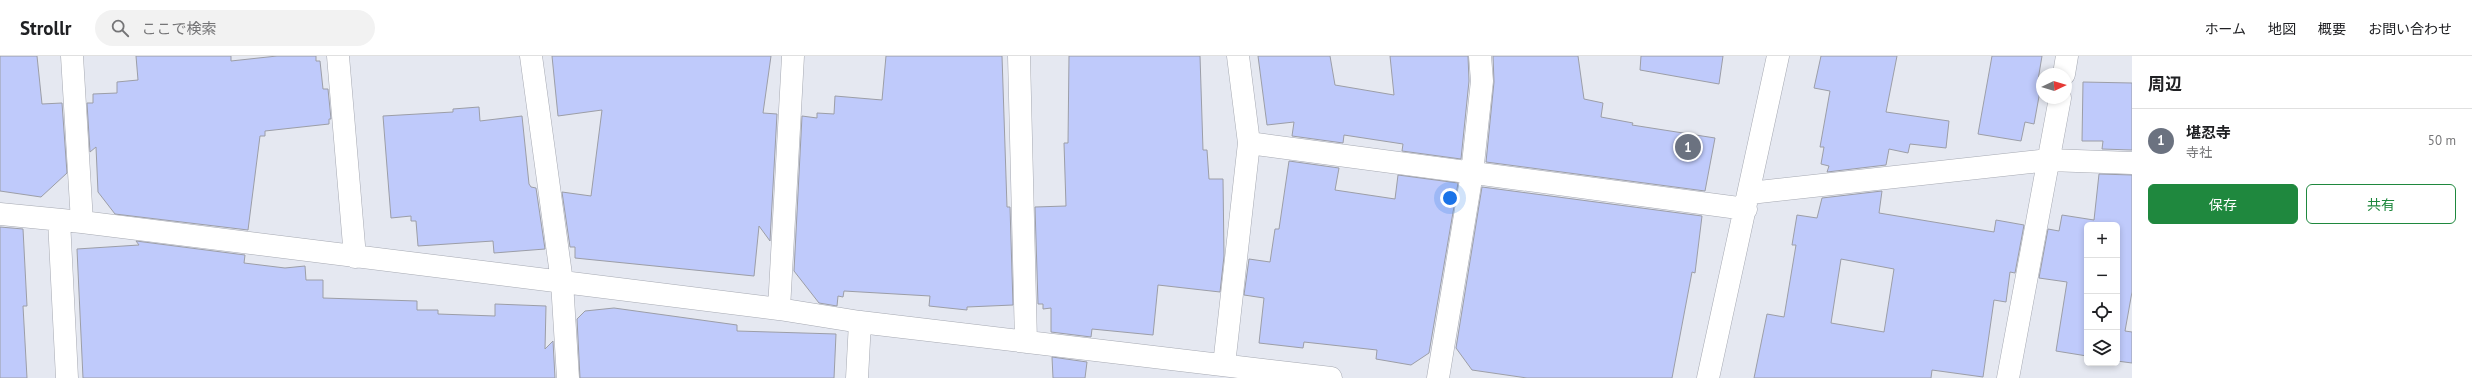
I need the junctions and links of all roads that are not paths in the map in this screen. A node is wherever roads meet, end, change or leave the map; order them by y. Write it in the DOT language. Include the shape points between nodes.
graph roads {
  1 [pos="72,56"];
  2 [pos="338,56"];
  3 [pos="531,56"];
  4 [pos="793,56"];
  5 [pos="1019,56"];
  6 [pos="1238,56"];
  7 [pos="1480,56"];
  8 [pos="1778,56"];
  9 [pos="2067,56"];
  10 [pos="2065,68"];
  11 [pos="2059,104"];
  12 [pos="1249,143"];
  13 [pos="2049,160"];
  14 [pos="2132,163"];
  15 [pos="1472,173"];
  16 [pos="1748,201"];
  17 [pos="0,214"];
  18 [pos="59,220"];
  19 [pos="82,222"];
  20 [pos="355,258"];
  21 [pos="562,282"];
  22 [pos="779,309"];
  23 [pos="860,322"];
  24 [pos="1026,342"];
  25 [pos="1224,365"];
  26 [pos="1276,375"];
  27 [pos="67,378"];
  28 [pos="568,378"];
  29 [pos="856,378"];
  30 [pos="1331,378"];
  31 [pos="1438,378"];
  32 [pos="1708,378"];
  33 [pos="2008,378"];
  1 -- 19 [label="street"];
  2 -- 20 [label="street"];
  3 -- 21 [label="street"];
  4 -- 22 [label="street"];
  5 -- 24 [label="street"];
  6 -- 12 [label="street"];
  7 -- 15 [label="street" via="1482,81"];
  8 -- 16 [label="street"];
  9 -- 10 [label="street"];
  11 -- 13 [label="street"];
  12 -- 15 [label="street"];
  12 -- 25 [label="street"];
  13 -- 14 [label="street"];
  13 -- 16 [label="street"];
  13 -- 33 [label="street"];
  15 -- 16 [label="street"];
  15 -- 31 [label="street"];
  16 -- 32 [label="street"];
  17 -- 18 [label="street"];
  18 -- 19 [label="street"];
  18 -- 27 [label="street"];
  19 -- 20 [label="street"];
  20 -- 21 [label="street"];
  21 -- 22 [label="street"];
  21 -- 28 [label="street"];
  22 -- 23 [label="street"];
  23 -- 24 [label="street"];
  23 -- 29 [label="street"];
  24 -- 25 [label="street"];
  25 -- 26 [label="street"];
  26 -- 30 [label="street"];
}
